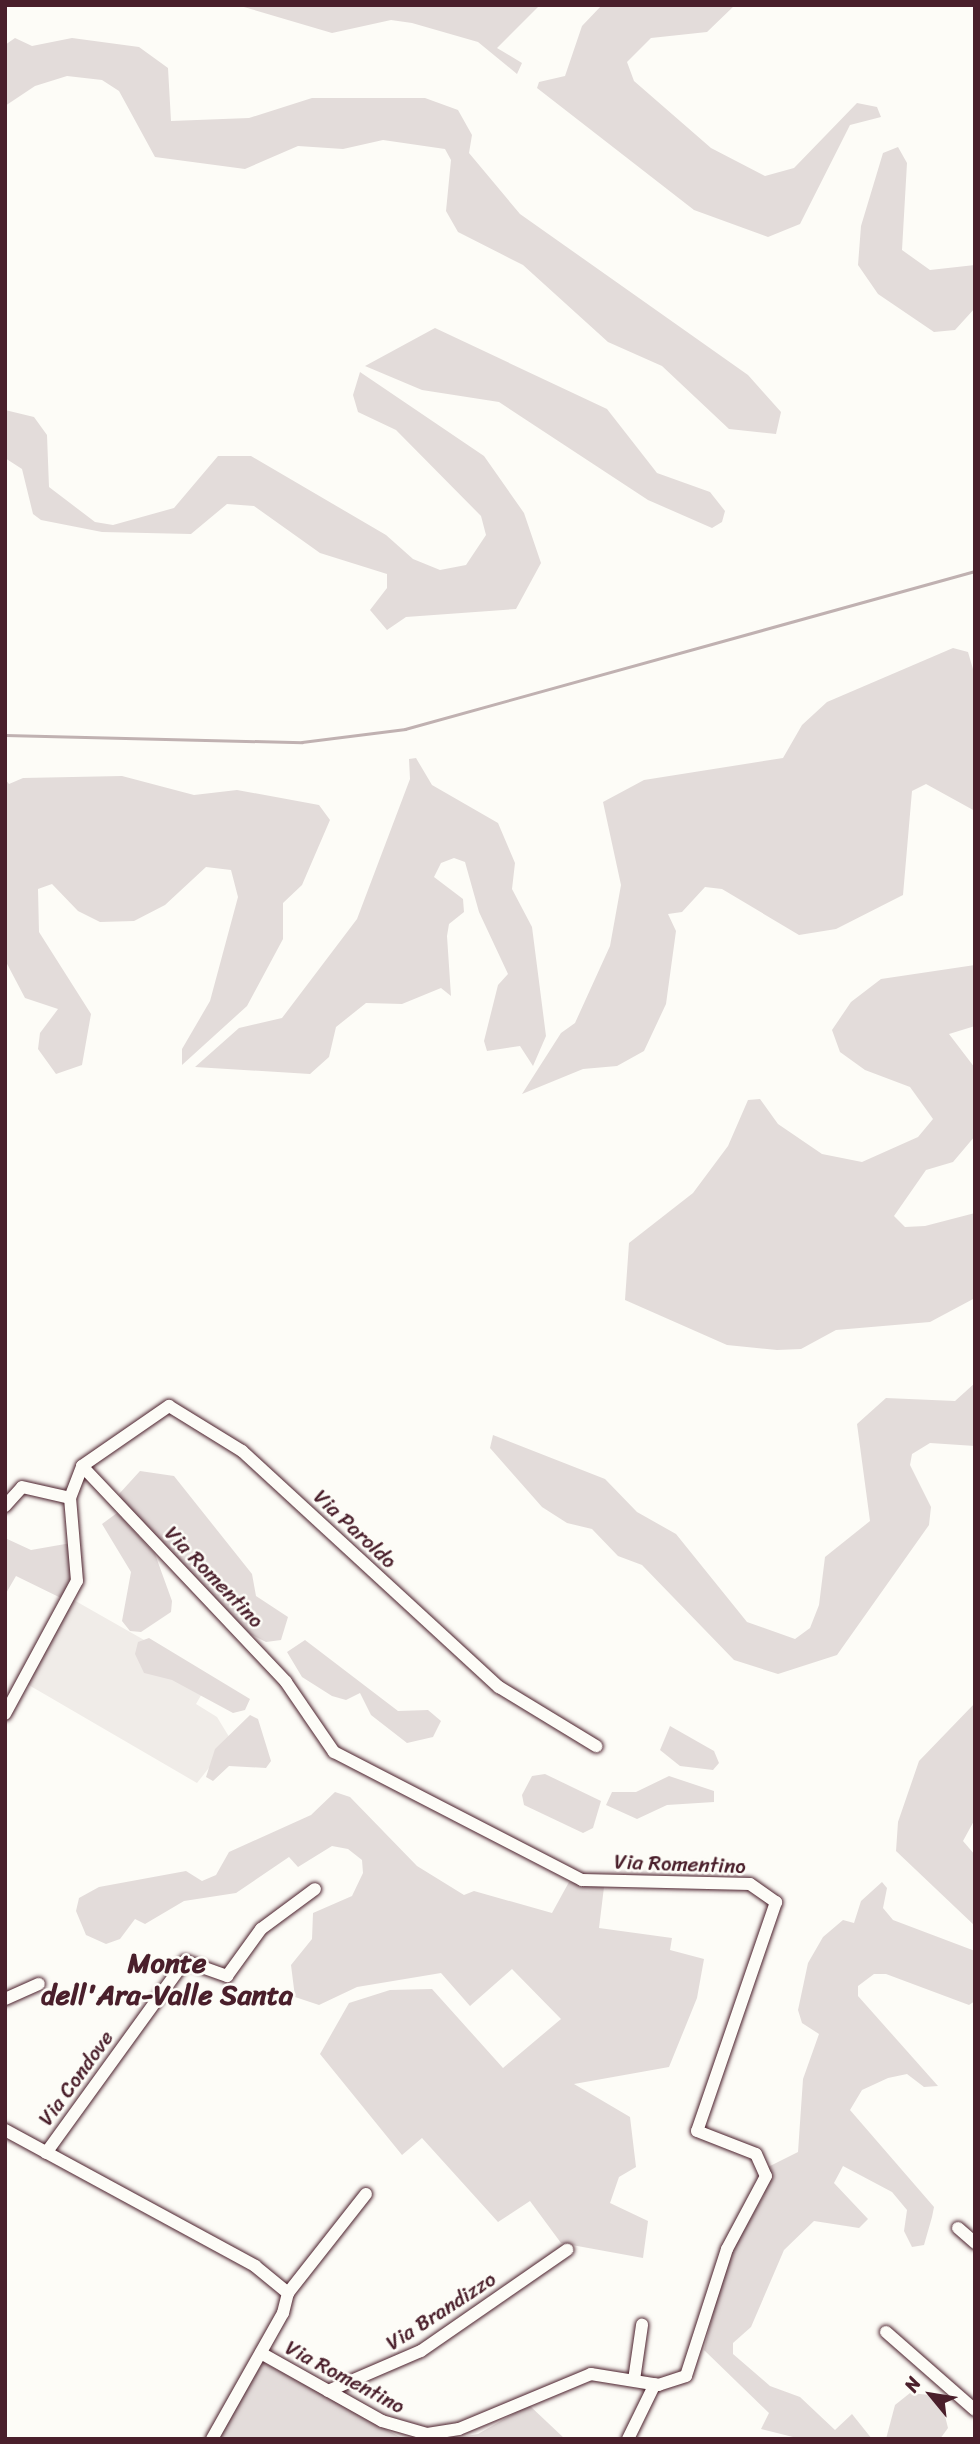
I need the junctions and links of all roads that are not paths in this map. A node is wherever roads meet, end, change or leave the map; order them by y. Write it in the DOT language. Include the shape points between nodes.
graph roads {
  1 [pos="82,1466"];
  2 [pos="70,1498"];
  3 [pos="5,1506"];
  4 [pos="5,1714"];
  5 [pos="596,1746"];
  6 [pos="316,1889"];
  7 [pos="39,1984"];
  8 [pos="5,1999"];
  9 [pos="5,2130"];
  10 [pos="46,2152"];
  11 [pos="366,2194"];
  12 [pos="958,2228"];
  13 [pos="975,2243"];
  14 [pos="568,2250"];
  15 [pos="288,2293"];
  16 [pos="642,2325"];
  17 [pos="886,2332"];
  18 [pos="261,2353"];
  19 [pos="634,2380"];
  20 [pos="655,2384"];
  21 [pos="328,2391"];
  22 [pos="975,2410"];
  23 [pos="212,2439"];
  24 [pos="628,2439"];
  1 -- 2 [label="street"];
  1 -- 5 [label="street, Via Paroldo" via="169,1406 243,1451 499,1687"];
  1 -- 20 [label="street, Via Romentino" via="286,1682 334,1752 582,1880 750,1884 775,1898 776,1912 739,1999 697,2131 760,2157 765,2180 727,2249 691,2369 675,2384"];
  2 -- 3 [label="street" via="22,1487"];
  2 -- 4 [label="street" via="78,1581"];
  6 -- 10 [label="street, Via Condove" via="261,1929 228,1976 184,1961"];
  7 -- 8 [label="street"];
  9 -- 10 [label="street"];
  10 -- 15 [label="street" via="255,2266"];
  11 -- 15 [label="street"];
  12 -- 13 [label="street"];
  14 -- 21 [label="street, Via Brandizzo" via="421,2351"];
  15 -- 18 [label="street"];
  16 -- 19 [label="street"];
  17 -- 22 [label="street"];
  18 -- 21 [label="street, Via Romentino"];
  18 -- 23 [label="street"];
  19 -- 20 [label="street, Via Romentino"];
  19 -- 21 [label="street, Via Romentino" via="591,2374 459,2429 427,2434 392,2426"];
  20 -- 24 [label="street"];
}
